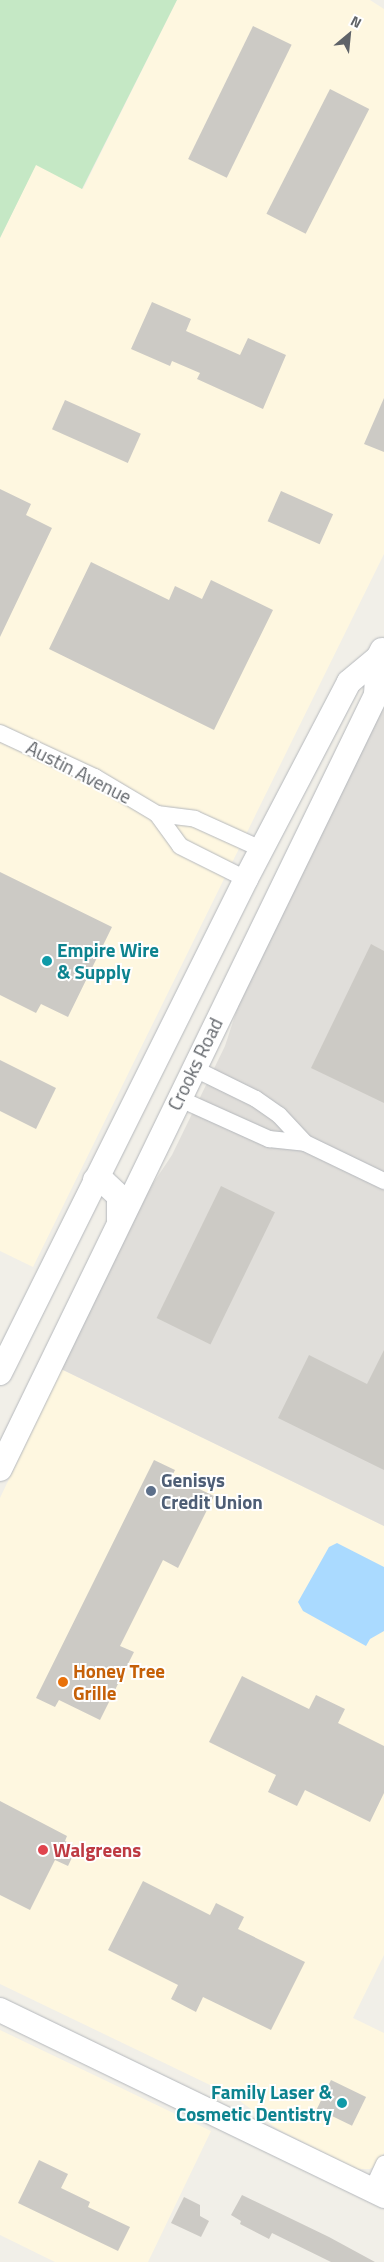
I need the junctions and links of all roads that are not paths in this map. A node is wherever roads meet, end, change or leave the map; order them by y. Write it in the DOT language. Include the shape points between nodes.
graph roads {
  1 [pos="381,652"];
  2 [pos="0,733"];
  3 [pos="157,814"];
  4 [pos="262,849"];
  5 [pos="246,879"];
  6 [pos="276,900"];
  7 [pos="160,1049"];
  8 [pos="193,1068"];
  9 [pos="178,1098"];
  10 [pos="305,1143"];
  11 [pos="95,1180"];
  12 [pos="384,1181"];
  13 [pos="119,1221"];
  14 [pos="0,1373"];
  15 [pos="0,1469"];
  16 [pos="0,2010"];
  17 [pos="384,2164"];
  18 [pos="378,2193"];
  1 -- 4 [label="main road, Crooks Road" via="350,682"];
  1 -- 6 [label="main road, Crooks Road" via="376,695"];
  2 -- 3 [label="street, Austin Avenue" via="95,777"];
  3 -- 4 [label="street, Austin Avenue" via="195,819"];
  3 -- 5 [label="street, Austin Avenue" via="180,846"];
  4 -- 5 [label="main road, Crooks Road"];
  4 -- 6 [label="main road" via="277,864"];
  5 -- 7 [label="main road, Crooks Road"];
  6 -- 8 [label="main road, Crooks Road"];
  7 -- 9 [label="main road" via="161,1083"];
  7 -- 11 [label="main road, Crooks Road"];
  8 -- 9 [label="main road, Crooks Road"];
  8 -- 10 [label="street" via="256,1099 279,1115"];
  9 -- 10 [label="street" via="269,1138"];
  9 -- 13 [label="main road, Crooks Road"];
  10 -- 12 [label="street"];
  11 -- 13 [label="main road" via="105,1182 119,1196"];
  11 -- 14 [label="main road, Crooks Road"];
  13 -- 15 [label="main road, Crooks Road"];
  16 -- 18 [label="main road"];
  17 -- 18 [label="street"];
}
